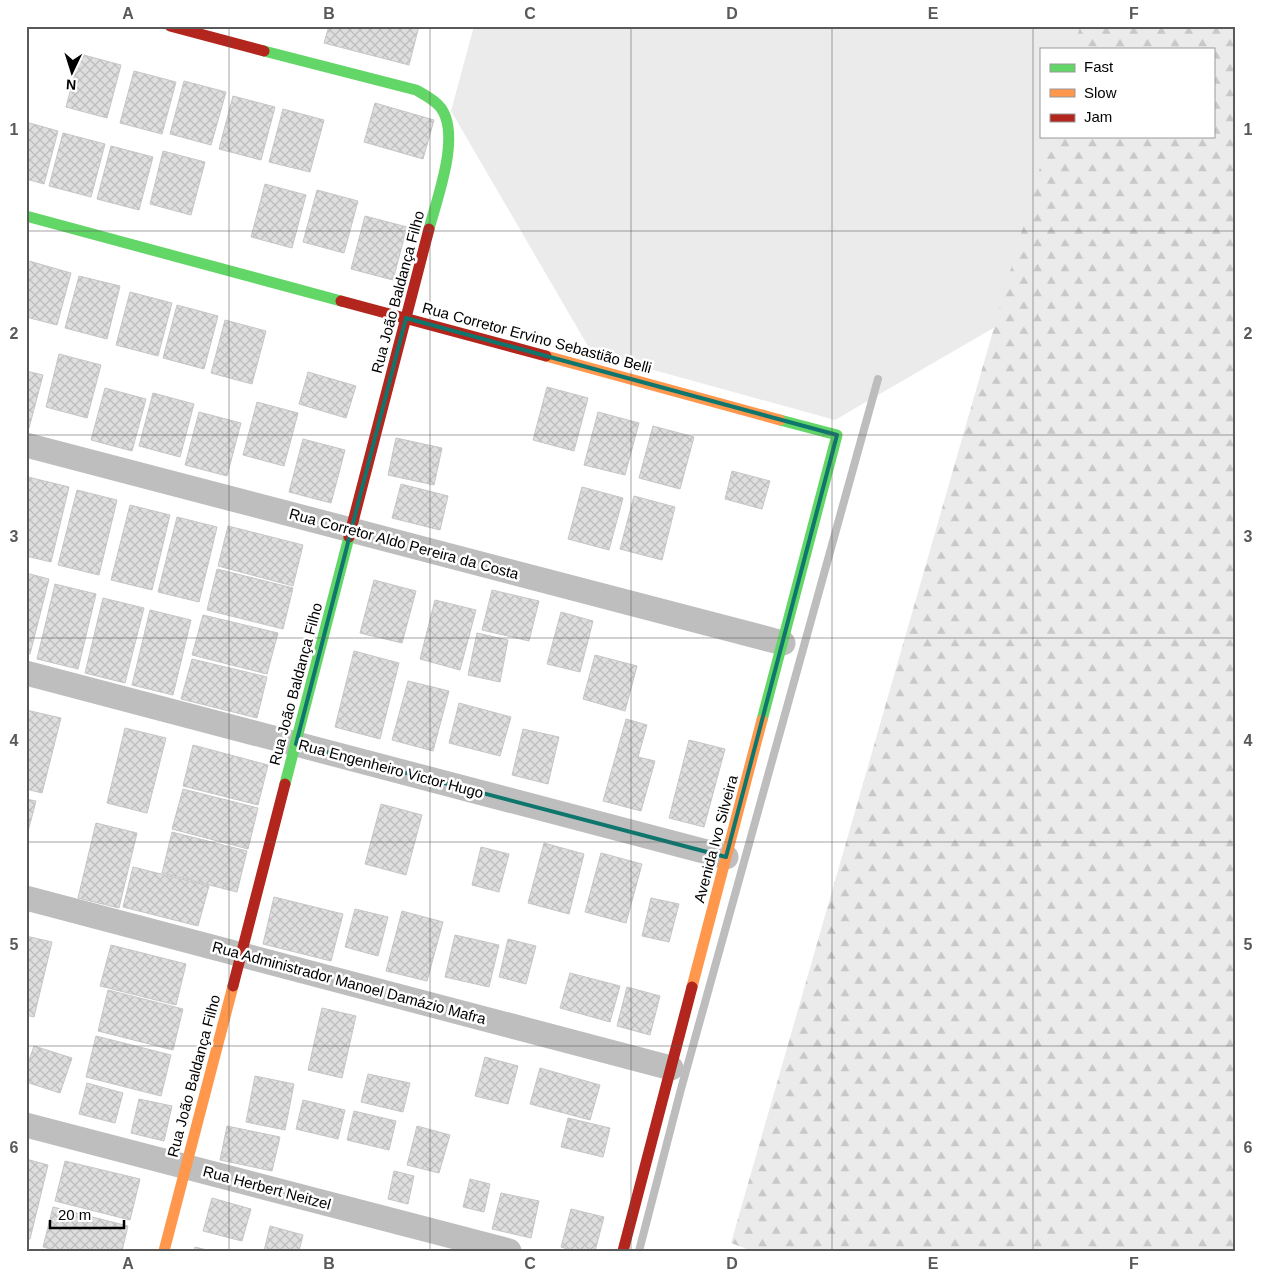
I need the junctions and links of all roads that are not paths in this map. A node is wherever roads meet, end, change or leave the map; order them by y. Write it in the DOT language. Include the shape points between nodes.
graph roads {
  1 [pos="170,26"];
  2 [pos="26,216"];
  3 [pos="406,318"];
  4 [pos="837,435"];
  5 [pos="26,445"];
  6 [pos="352,530"];
  7 [pos="783,643"];
  8 [pos="26,673"];
  9 [pos="296,744"];
  10 [pos="726,857"];
  11 [pos="26,898"];
  12 [pos="241,955"];
  13 [pos="671,1068"];
  14 [pos="26,1125"];
  15 [pos="186,1167"];
  16 [pos="164,1251"];
  17 [pos="509,1251"];
  18 [pos="623,1251"];
  1 -- 3 [label="street, Rua João Baldança Filho" via="416,90 437,104 449,124 448,156"];
  2 -- 3 [label="street, Rua Corretor Ervino Sebastião Belli"];
  3 -- 4 [label="street, Rua Corretor Ervino Sebastião Belli"];
  3 -- 6 [label="street, Rua João Baldança Filho"];
  4 -- 7 [label="street, Avenida Ivo Silveira"];
  5 -- 6 [label="street, Rua Corretor Aldo Pereira da Costa"];
  6 -- 7 [label="street, Rua Corretor Aldo Pereira da Costa"];
  6 -- 9 [label="street, Rua João Baldança Filho"];
  7 -- 10 [label="street, Avenida Ivo Silveira"];
  8 -- 9 [label="street, Rua Engenheiro Victor Hugo"];
  9 -- 10 [label="street, Rua Engenheiro Victor Hugo"];
  9 -- 12 [label="street, Rua João Baldança Filho"];
  10 -- 13 [label="street, Avenida Ivo Silveira"];
  11 -- 12 [label="street, Rua Administrador Manoel Damázio Mafra"];
  12 -- 13 [label="street, Rua Administrador Manoel Damázio Mafra"];
  12 -- 15 [label="street, Rua João Baldança Filho"];
  13 -- 18 [label="street, Avenida Ivo Silveira"];
  14 -- 15 [label="street, Rua Herbert Neitzel"];
  15 -- 16 [label="street, Rua João Baldança Filho"];
  15 -- 17 [label="street, Rua Herbert Neitzel"];
}
